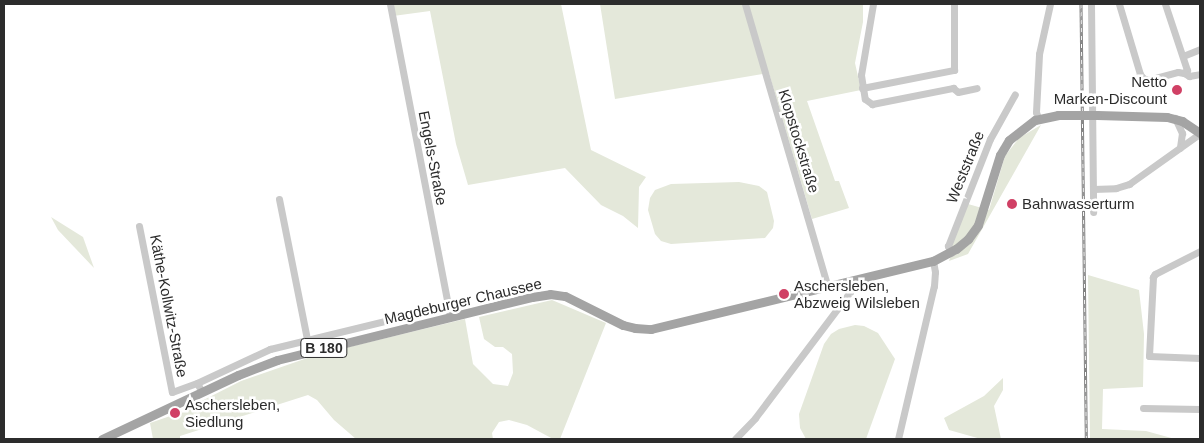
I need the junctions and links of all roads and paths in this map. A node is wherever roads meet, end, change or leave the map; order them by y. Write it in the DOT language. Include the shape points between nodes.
graph roads {
  1 [pos="390,4"];
  2 [pos="745,4"];
  3 [pos="873,4"];
  4 [pos="954,4"];
  5 [pos="1050,4"];
  6 [pos="1091,4"];
  7 [pos="1120,4"];
  8 [pos="1165,4"];
  9 [pos="1200,49"];
  10 [pos="1183,56"];
  11 [pos="1184,73"];
  12 [pos="1200,74"];
  13 [pos="862,88"];
  14 [pos="977,88"];
  15 [pos="1015,94"];
  16 [pos="1038,118"];
  17 [pos="1175,118"];
  18 [pos="1200,134"];
  19 [pos="1180,148"];
  20 [pos="1093,189"];
  21 [pos="279,199"];
  22 [pos="1093,212"];
  23 [pos="139,226"];
  24 [pos="1200,250"];
  25 [pos="951,253"];
  26 [pos="933,261"];
  27 [pos="852,281"];
  28 [pos="828,287"];
  29 [pos="447,306"];
  30 [pos="450,317"];
  31 [pos="307,339"];
  32 [pos="1200,358"];
  33 [pos="197,383"];
  34 [pos="202,392"];
  35 [pos="1143,408"];
  36 [pos="1200,409"];
  37 [pos="106,438"];
  38 [pos="735,439"];
  39 [pos="898,439"];
  1 -- 29 [label="street, Engels-Straße"];
  2 -- 28 [label="street, Klopstockstraße"];
  3 -- 13 [label="street" via="861,75"];
  4 -- 13 [label="street" via="954,70"];
  5 -- 16 [label="street" via="1039,54"];
  6 -- 20 [label="street"];
  7 -- 11 [label="street" via="1143,78 1148,80"];
  8 -- 10 [label="street"];
  9 -- 10 [label="street"];
  10 -- 11 [label="street" via="1187,70"];
  11 -- 12 [label="street" via="1189,76"];
  13 -- 14 [label="street" via="865,99 872,104 953,88 958,92"];
  15 -- 25 [label="street, Weststraße" via="990,139 948,246"];
  16 -- 17 [label="main road, Magdeburger Chaussee / B 180, bridge" via="1097,115"];
  16 -- 25 [label="main road, Magdeburger Chaussee / B 180" via="1019,130 1005,145 978,225 968,239"];
  17 -- 18 [label="main road"];
  17 -- 19 [label="street" via="1182,133"];
  18 -- 19 [label="street"];
  19 -- 20 [label="street" via="1129,184"];
  20 -- 22 [label="street"];
  21 -- 31 [label="street"];
  23 -- 33 [label="street, Käthe-Kollwitz-Straße" via="172,392"];
  24 -- 32 [label="street" via="1153,278 1149,356"];
  25 -- 26 [label="main road, Magdeburger Chaussee / B 180"];
  26 -- 27 [label="main road, Magdeburger Chaussee / B 180"];
  26 -- 39 [label="street" via="935,272"];
  27 -- 28 [label="main road, Magdeburger Chaussee / B 180"];
  27 -- 38 [label="street" via="850,292 755,418"];
  28 -- 30 [label="main road, Magdeburger Chaussee / B 180" via="651,329 630,327 579,301 550,294"];
  29 -- 30 [label="street, Engels-Straße"];
  29 -- 31 [label="street"];
  30 -- 34 [label="main road, Magdeburger Chaussee / B 180" via="291,356"];
  31 -- 33 [label="street" via="258,354"];
  33 -- 34 [label="street"];
  34 -- 37 [label="main road, Magdeburger Chaussee / B 180"];
  35 -- 36 [label="street"];
}
